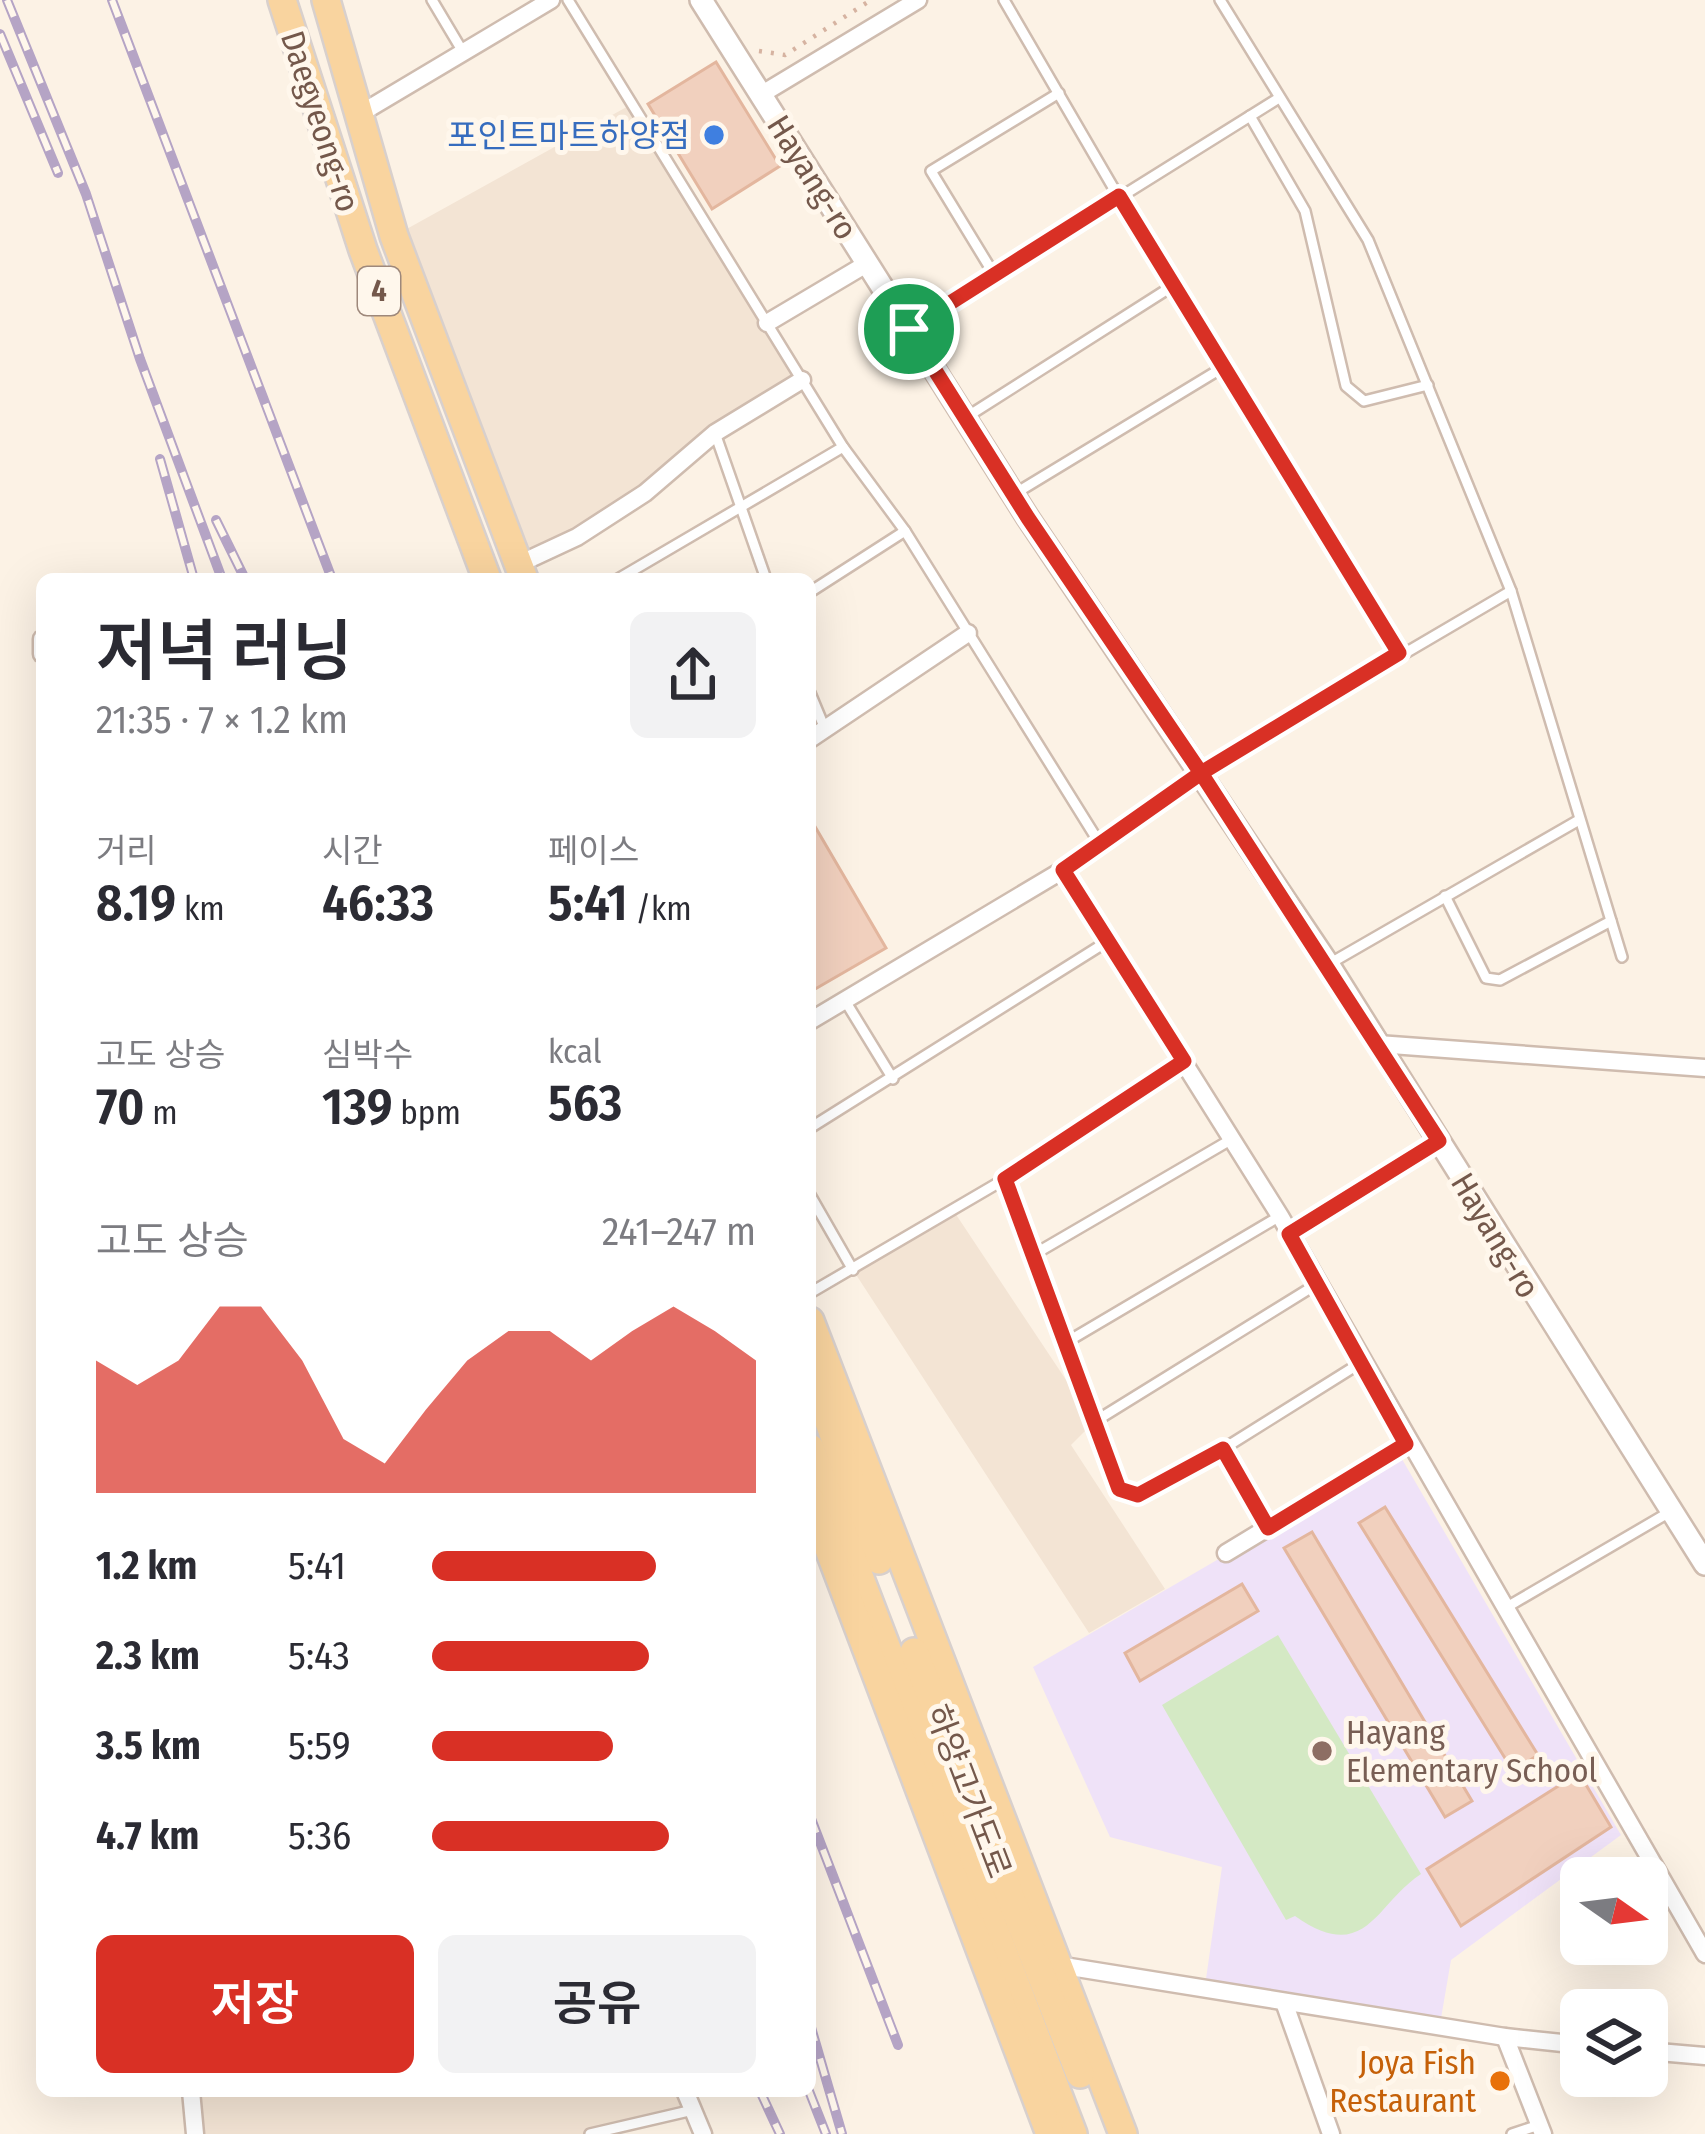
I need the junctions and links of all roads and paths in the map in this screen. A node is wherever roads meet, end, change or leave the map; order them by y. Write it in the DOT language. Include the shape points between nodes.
graph roads {
  1 [pos="282,0"];
  2 [pos="326,0"];
  3 [pos="432,0"];
  4 [pos="551,0"];
  5 [pos="568,0"];
  6 [pos="701,0"];
  7 [pos="871,0"];
  8 [pos="1004,0"];
  9 [pos="1220,0"];
  10 [pos="908,2"];
  11 [pos="749,35"];
  12 [pos="463,52"];
  13 [pos="1059,93"];
  14 [pos="761,94"];
  15 [pos="1280,98"];
  16 [pos="358,115"];
  17 [pos="1250,116"];
  18 [pos="1119,196"];
  19 [pos="868,262"];
  20 [pos="994,276"];
  21 [pos="1171,287"];
  22 [pos="767,323"];
  23 [pos="909,329"];
  24 [pos="1222,368"];
  25 [pos="802,380"];
  26 [pos="1428,385"];
  27 [pos="965,418"];
  28 [pos="715,433"];
  29 [pos="843,447"];
  30 [pos="1016,494"];
  31 [pos="742,507"];
  32 [pos="905,531"];
  33 [pos="522,571"];
  34 [pos="485,573"];
  35 [pos="628,573"];
  36 [pos="764,573"];
  37 [pos="816,588"];
  38 [pos="1511,591"];
  39 [pos="968,633"];
  40 [pos="1399,653"];
  41 [pos="818,734"];
  42 [pos="1201,773"];
  43 [pos="1579,820"];
  44 [pos="1100,844"];
  45 [pos="1063,870"];
  46 [pos="1445,896"];
  47 [pos="1611,921"];
  48 [pos="1108,941"];
  49 [pos="1622,957"];
  50 [pos="1328,964"];
  51 [pos="844,999"];
  52 [pos="816,1017"];
  53 [pos="1378,1044"];
  54 [pos="1184,1061"];
  55 [pos="1705,1068"];
  56 [pos="893,1078"];
  57 [pos="816,1125"];
  58 [pos="1232,1138"];
  59 [pos="1439,1141"];
  60 [pos="1005,1179"];
  61 [pos="816,1205"];
  62 [pos="1280,1216"];
  63 [pos="1289,1234"];
  64 [pos="1033,1255"];
  65 [pos="854,1270"];
  66 [pos="1317,1284"];
  67 [pos="816,1290"];
  68 [pos="816,1337"];
  69 [pos="1065,1343"];
  70 [pos="1362,1361"];
  71 [pos="1094,1423"];
  72 [pos="1406,1444"];
  73 [pos="1223,1449"];
  74 [pos="819,1451"];
  75 [pos="1671,1511"];
  76 [pos="816,1515"];
  77 [pos="1268,1528"];
  78 [pos="1226,1552"];
  79 [pos="1705,1564"];
  80 [pos="1508,1607"];
  81 [pos="1705,1954"];
  82 [pos="1058,1965"];
  83 [pos="1284,2002"];
  84 [pos="1505,2037"];
  85 [pos="1560,2042"];
  86 [pos="1668,2053"];
  87 [pos="1705,2056"];
  88 [pos="192,2097"];
  89 [pos="688,2097"];
  90 [pos="693,2110"];
  91 [pos="1541,2129"];
  92 [pos="195,2134"];
  93 [pos="590,2134"];
  94 [pos="703,2134"];
  95 [pos="1050,2134"];
  96 [pos="1073,2134"];
  97 [pos="1103,2134"];
  98 [pos="1123,2134"];
  99 [pos="1331,2134"];
  100 [pos="1512,2134"];
  1 -- 34 [label="main road, Daegyeong-ro / 4" via="363,250"];
  2 -- 16 [label="main road, Daegyeong-ro / 4"];
  3 -- 12 [label="lane"];
  4 -- 12 [label="street"];
  5 -- 22 [label="lane"];
  6 -- 14 [label="street, Hayang-ro"];
  7 -- 11 [label="path" via="785,55 760,52"];
  8 -- 13 [label="lane"];
  9 -- 15 [label="lane"];
  10 -- 14 [label="street"];
  12 -- 16 [label="street"];
  13 -- 18 [label="lane"];
  13 -- 20 [label="lane" via="931,171"];
  14 -- 19 [label="street, Hayang-ro"];
  15 -- 17 [label="lane"];
  15 -- 26 [label="lane" via="1368,240"];
  16 -- 33 [label="main road, Daegyeong-ro / 4" via="394,236"];
  17 -- 18 [label="lane"];
  17 -- 26 [label="lane" via="1305,211 1346,386 1364,400"];
  18 -- 20 [label="lane"];
  18 -- 21 [label="lane"];
  19 -- 22 [label="street"];
  19 -- 23 [label="street, Hayang-ro"];
  20 -- 23 [label="lane"];
  21 -- 24 [label="lane"];
  21 -- 27 [label="lane"];
  22 -- 25 [label="lane"];
  23 -- 27 [label="street, Hayang-ro"];
  24 -- 30 [label="lane"];
  24 -- 40 [label="lane"];
  25 -- 28 [label="street"];
  25 -- 29 [label="lane"];
  26 -- 38 [label="lane"];
  27 -- 30 [label="street, Hayang-ro"];
  28 -- 31 [label="lane"];
  28 -- 33 [label="street" via="645,493"];
  29 -- 31 [label="lane"];
  29 -- 32 [label="lane"];
  30 -- 42 [label="street, Hayang-ro"];
  31 -- 35 [label="lane"];
  31 -- 36 [label="lane"];
  32 -- 37 [label="lane"];
  32 -- 39 [label="lane"];
  38 -- 40 [label="lane"];
  38 -- 43 [label="lane"];
  39 -- 41 [label="street"];
  39 -- 44 [label="lane"];
  40 -- 42 [label="lane"];
  42 -- 44 [label="street"];
  42 -- 50 [label="street, Hayang-ro"];
  43 -- 46 [label="lane"];
  43 -- 47 [label="lane"];
  44 -- 45 [label="street"];
  45 -- 48 [label="street"];
  45 -- 51 [label="street"];
  46 -- 47 [label="lane" via="1486,978 1501,980"];
  46 -- 50 [label="lane"];
  47 -- 49 [label="lane"];
  48 -- 54 [label="street"];
  48 -- 56 [label="lane"];
  50 -- 53 [label="street, Hayang-ro"];
  51 -- 52 [label="street"];
  51 -- 56 [label="lane"];
  53 -- 55 [label="street"];
  53 -- 59 [label="street, Hayang-ro"];
  54 -- 58 [label="street"];
  54 -- 60 [label="lane"];
  56 -- 57 [label="lane"];
  58 -- 62 [label="street"];
  58 -- 64 [label="lane"];
  59 -- 63 [label="lane"];
  59 -- 75 [label="street, Hayang-ro"];
  60 -- 64 [label="lane"];
  60 -- 65 [label="lane"];
  61 -- 65 [label="lane"];
  62 -- 63 [label="street"];
  62 -- 69 [label="lane"];
  63 -- 66 [label="street"];
  64 -- 69 [label="lane"];
  65 -- 67 [label="lane"];
  66 -- 70 [label="street"];
  66 -- 71 [label="lane"];
  68 -- 82 [label="main road"];
  69 -- 71 [label="lane"];
  70 -- 72 [label="street"];
  70 -- 73 [label="lane"];
  71 -- 73 [label="lane" via="1119,1489 1138,1495"];
  72 -- 77 [label="street"];
  72 -- 80 [label="street"];
  73 -- 77 [label="lane"];
  74 -- 96 [label="main road, 하양고가도로"];
  74 -- 97 [label="main road, 하양고가도로"];
  75 -- 79 [label="street, Hayang-ro"];
  75 -- 80 [label="lane"];
  76 -- 95 [label="main road"];
  77 -- 78 [label="street"];
  80 -- 81 [label="street"];
  82 -- 83 [label="street"];
  82 -- 98 [label="main road"];
  83 -- 84 [label="street"];
  83 -- 99 [label="street"];
  84 -- 85 [label="street"];
  84 -- 91 [label="street"];
  86 -- 87 [label="street"];
  88 -- 92 [label="street"];
  89 -- 90 [label="street"];
  90 -- 93 [label="lane"];
  90 -- 94 [label="street"];
  91 -- 100 [label="lane"];
}
